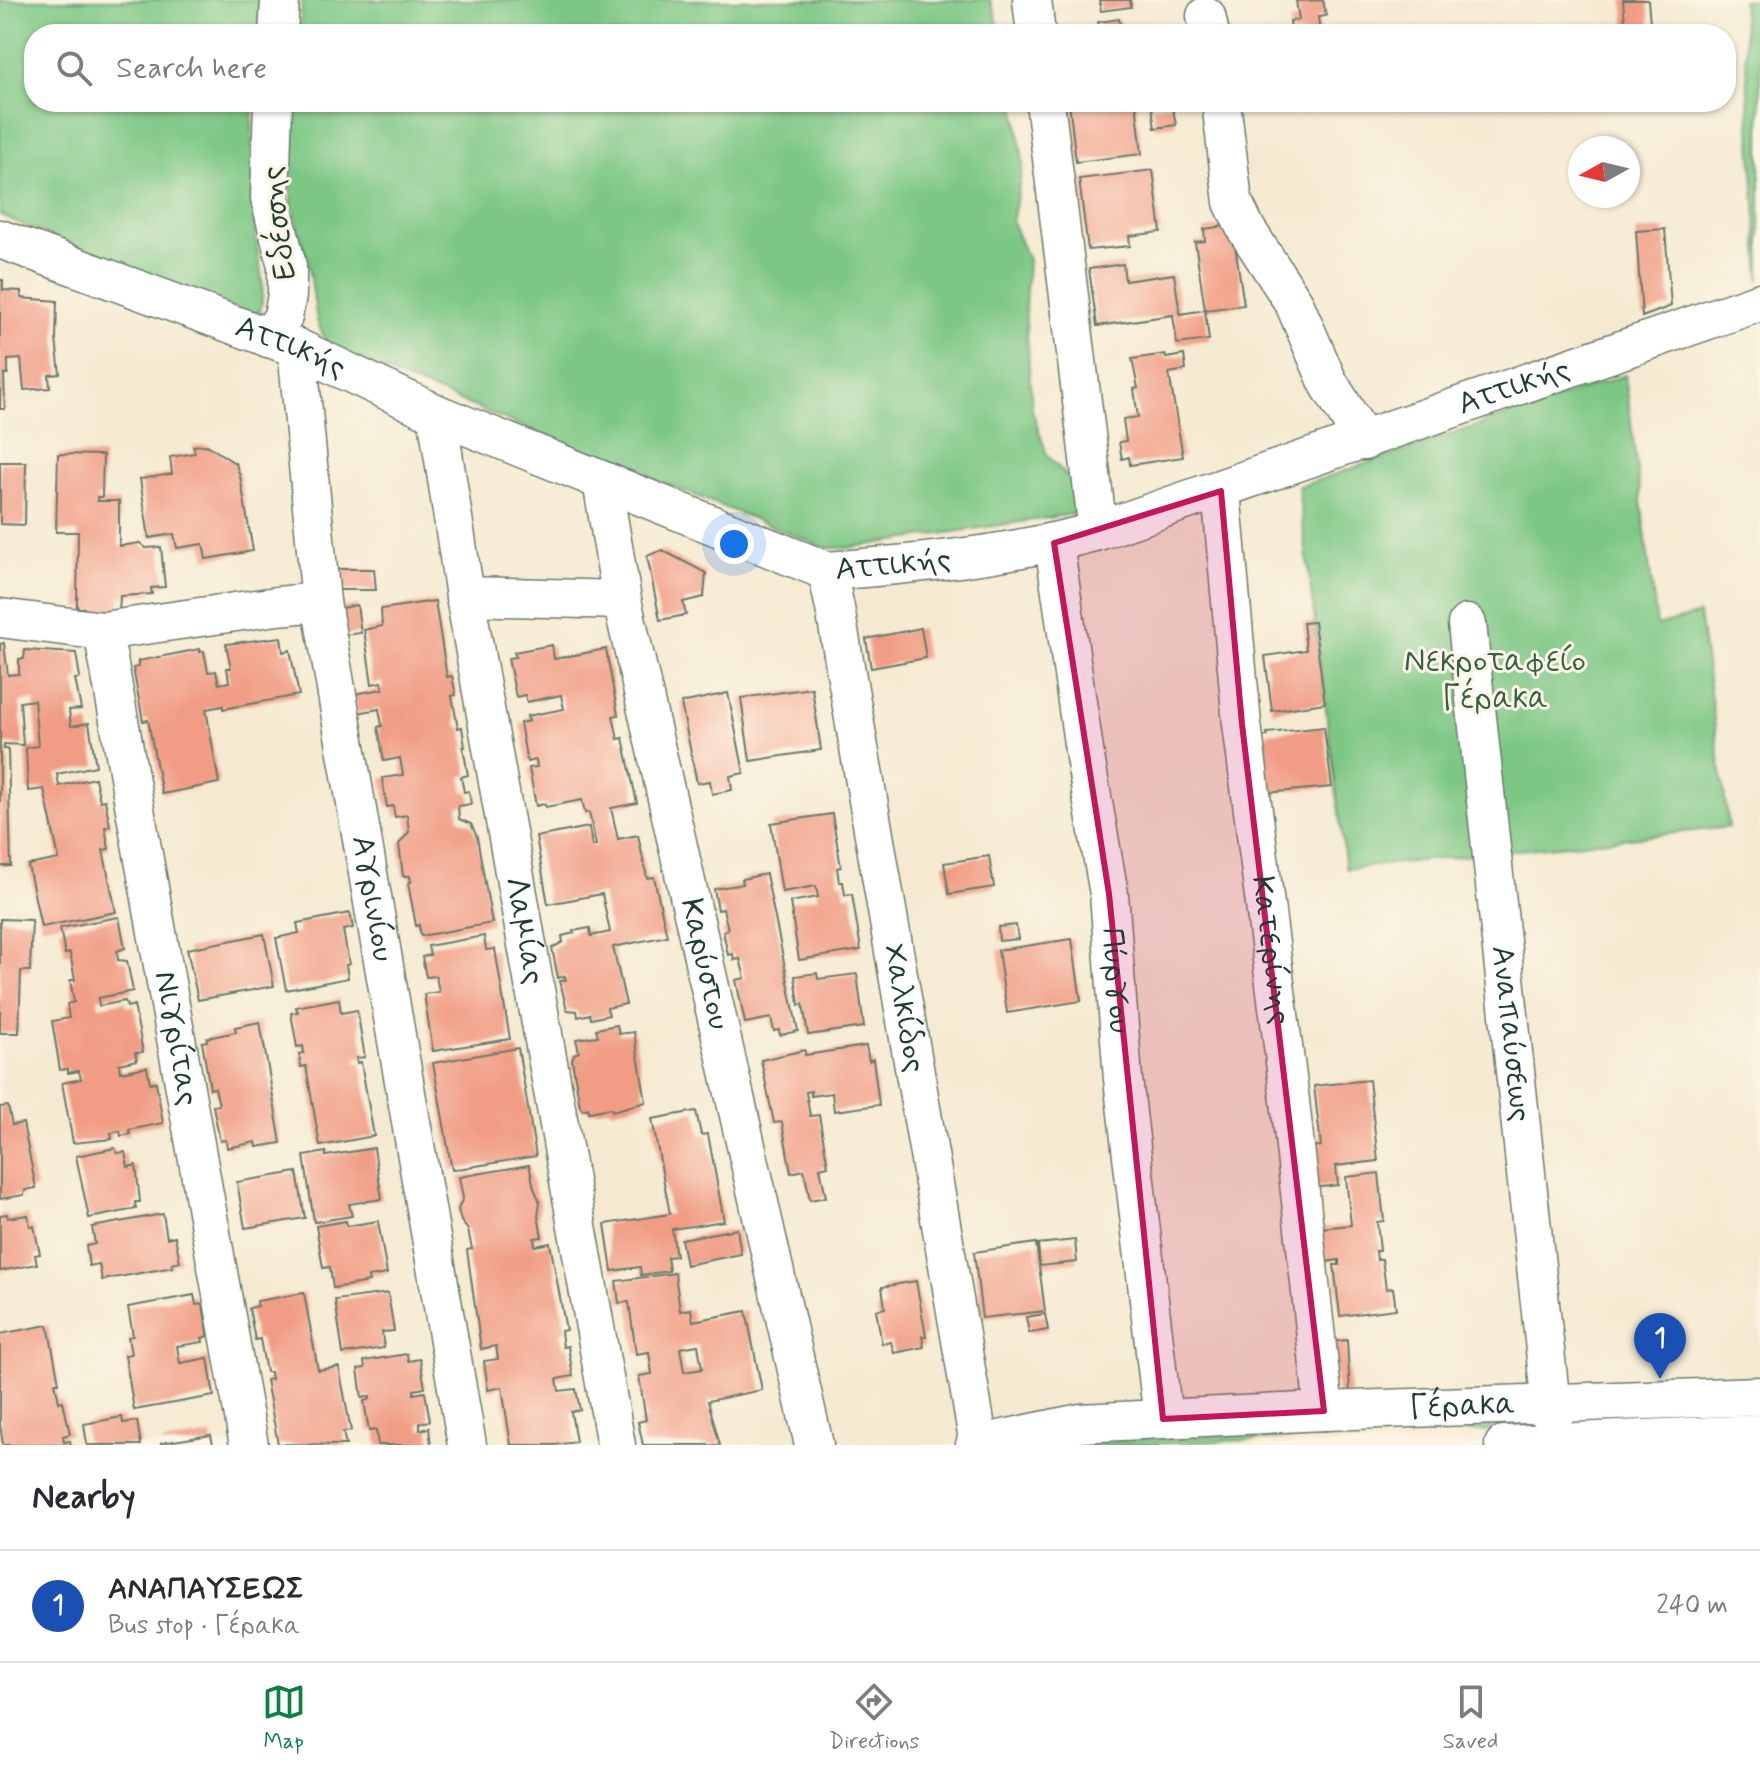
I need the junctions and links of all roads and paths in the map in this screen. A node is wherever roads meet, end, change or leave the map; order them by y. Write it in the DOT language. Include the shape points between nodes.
graph roads {
  1 [pos="280,0"];
  2 [pos="1032,0"];
  3 [pos="279,24"];
  4 [pos="1035,24"];
  5 [pos="273,112"];
  6 [pos="1046,112"];
  7 [pos="1222,112"];
  8 [pos="0,239"];
  9 [pos="1760,302"];
  10 [pos="282,343"];
  11 [pos="437,414"];
  12 [pos="1364,441"];
  13 [pos="602,481"];
  14 [pos="1221,491"];
  15 [pos="1098,531"];
  16 [pos="1054,543"];
  17 [pos="827,571"];
  18 [pos="465,596"];
  19 [pos="622,600"];
  20 [pos="321,602"];
  21 [pos="0,618"];
  22 [pos="1467,624"];
  23 [pos="103,631"];
  24 [pos="1760,1396"];
  25 [pos="1551,1404"];
  26 [pos="1324,1411"];
  27 [pos="1163,1419"];
  28 [pos="1760,1434"];
  29 [pos="1639,1442"];
  30 [pos="1555,1443"];
  31 [pos="249,1445"];
  32 [pos="467,1445"];
  33 [pos="616,1445"];
  34 [pos="814,1445"];
  35 [pos="978,1445"];
  36 [pos="1504,1445"];
  1 -- 3 [label="street"];
  2 -- 4 [label="street"];
  5 -- 10 [label="street, Εδέσσης" via="270,198 287,266"];
  6 -- 15 [label="street"];
  7 -- 12 [label="street" via="1233,202 1294,303 1328,382"];
  8 -- 10 [label="street, Αττικής"];
  9 -- 12 [label="street, Αττικής"];
  10 -- 11 [label="street, Αττικής"];
  10 -- 20 [label="street, Αγρινίου"];
  11 -- 13 [label="street, Αττικής"];
  11 -- 18 [label="street, Λαμίας"];
  12 -- 14 [label="street, Αττικής"];
  13 -- 17 [label="street, Αττικής"];
  13 -- 19 [label="street, Καρύστου"];
  14 -- 15 [label="street, Αττικής"];
  14 -- 26 [label="street, Κατερίνης" via="1242,724"];
  15 -- 16 [label="street, Αττικής"];
  16 -- 17 [label="street, Αττικής"];
  16 -- 27 [label="street, Πύργου" via="1109,894 1123,1079"];
  17 -- 35 [label="street, Χαλκίδος"];
  18 -- 19 [label="street"];
  18 -- 33 [label="street, Λαμίας"];
  19 -- 34 [label="street, Καρύστου"];
  20 -- 23 [label="street"];
  20 -- 32 [label="street, Αγρινίου"];
  21 -- 23 [label="street"];
  22 -- 25 [label="street, Αναπαύσεως"];
  23 -- 31 [label="street, Νιγρίτας"];
  24 -- 25 [label="street, Γέρακα"];
  25 -- 26 [label="street, Γέρακα"];
  25 -- 30 [label="street, Αναπαύσεως"];
  26 -- 27 [label="street, Γέρακα"];
  27 -- 35 [label="street, Γέρακα" via="1080,1423"];
  28 -- 29 [label="street, Γέρακα"];
  29 -- 30 [label="street, Γέρακα"];
  30 -- 36 [label="street, Γέρακα"];
}
